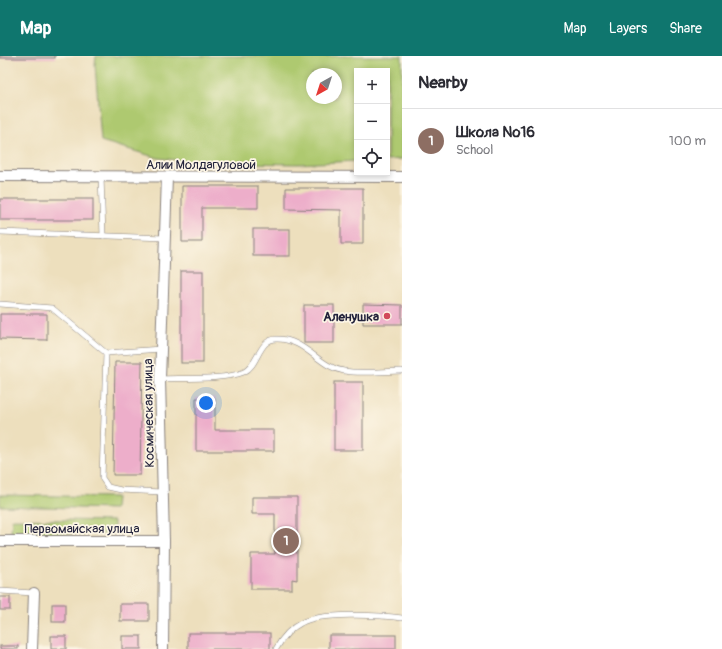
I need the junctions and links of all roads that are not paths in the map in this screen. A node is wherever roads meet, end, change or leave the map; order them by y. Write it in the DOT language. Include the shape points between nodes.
graph roads {
  1 [pos="0,176"];
  2 [pos="101,176"];
  3 [pos="166,176"];
  4 [pos="402,177"];
  5 [pos="0,232"];
  6 [pos="103,236"];
  7 [pos="164,238"];
  8 [pos="0,304"];
  9 [pos="161,349"];
  10 [pos="106,353"];
  11 [pos="402,371"];
  12 [pos="160,379"];
  13 [pos="162,492"];
  14 [pos="164,540"];
  15 [pos="0,541"];
  16 [pos="0,591"];
  17 [pos="34,593"];
  18 [pos="402,618"];
  19 [pos="32,649"];
  20 [pos="163,649"];
  21 [pos="276,649"];
  1 -- 2 [label="street, Алии Молдагуловой"];
  2 -- 3 [label="street, Алии Молдагуловой"];
  2 -- 6 [label="lane"];
  3 -- 4 [label="street, Алии Молдагуловой"];
  3 -- 7 [label="street, Космическая улица"];
  5 -- 6 [label="lane"];
  6 -- 7 [label="lane"];
  7 -- 9 [label="street, Космическая улица"];
  8 -- 10 [label="lane" via="52,308"];
  9 -- 10 [label="lane"];
  9 -- 12 [label="street, Космическая улица"];
  10 -- 13 [label="lane" via="102,478 108,487"];
  11 -- 12 [label="lane" via="344,371 329,366 292,340 275,339 263,345 255,362 246,371 234,375"];
  12 -- 13 [label="street, Космическая улица"];
  13 -- 14 [label="street, Космическая улица"];
  14 -- 15 [label="street, Первомайская улица"];
  14 -- 20 [label="street, Космическая улица"];
  16 -- 17 [label="lane"];
  17 -- 19 [label="street"];
  18 -- 21 [label="lane" via="322,617 301,622 284,636"];
}
